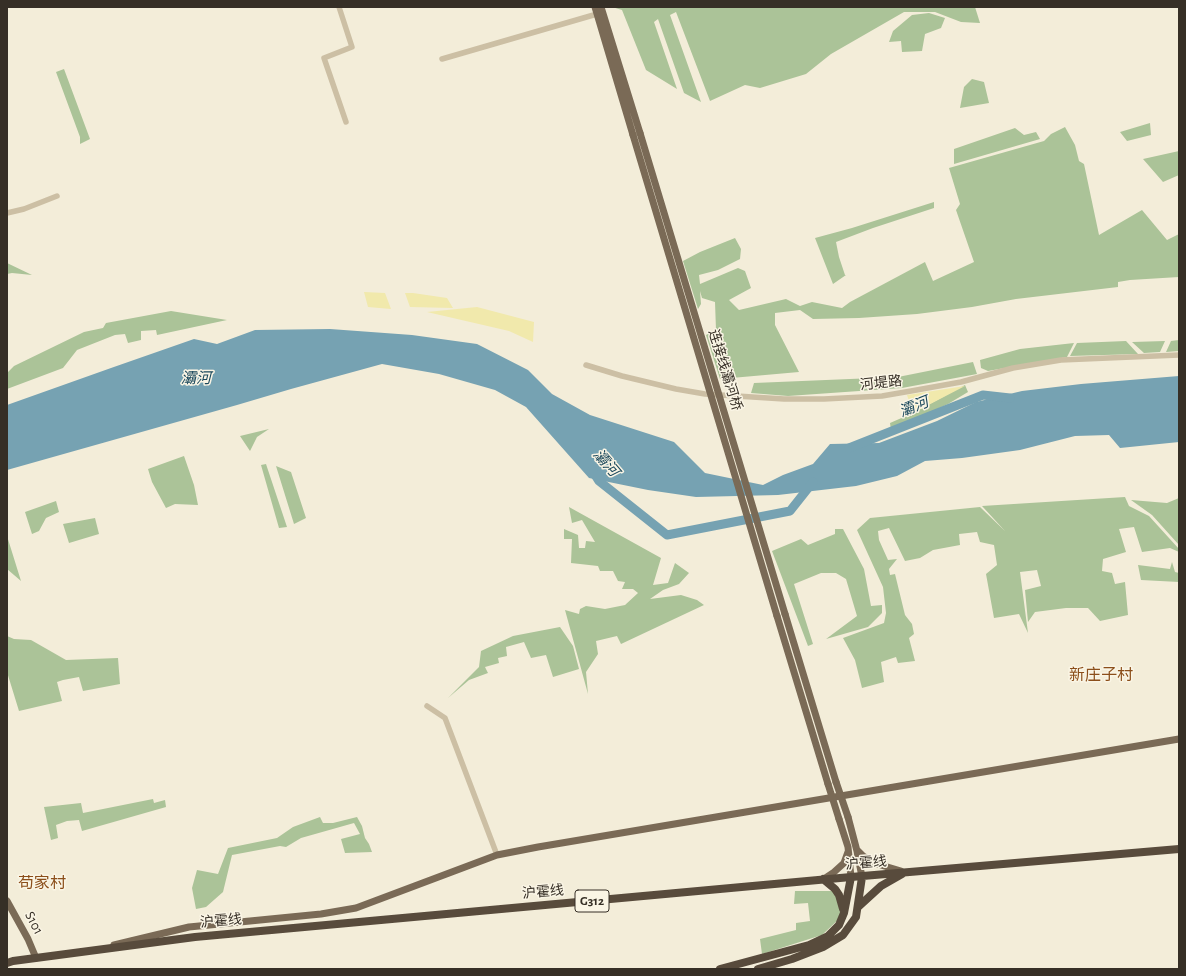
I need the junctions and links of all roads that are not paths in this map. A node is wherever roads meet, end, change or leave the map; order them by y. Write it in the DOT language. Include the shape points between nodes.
graph roads {
  1 [pos="339,7"];
  2 [pos="601,7"];
  3 [pos="596,11"];
  4 [pos="442,59"];
  5 [pos="346,122"];
  6 [pos="637,134"];
  7 [pos="57,196"];
  8 [pos="7,213"];
  9 [pos="1179,355"];
  10 [pos="586,364"];
  11 [pos="427,706"];
  12 [pos="1179,739"];
  13 [pos="1179,849"];
  14 [pos="848,850"];
  15 [pos="857,850"];
  16 [pos="496,855"];
  17 [pos="905,872"];
  18 [pos="851,877"];
  19 [pos="862,877"];
  20 [pos="823,879"];
  21 [pos="7,901"];
  22 [pos="858,907"];
  23 [pos="844,912"];
  24 [pos="87,951"];
  25 [pos="36,958"];
  26 [pos="7,963"];
  27 [pos="720,969"];
  28 [pos="758,969"];
  1 -- 5 [label="street" via="352,48 324,58"];
  2 -- 6 [label="main road"];
  3 -- 4 [label="street"];
  3 -- 6 [label="main road"];
  6 -- 14 [label="main road, 连接线灞河桥, bridge"];
  6 -- 15 [label="main road, 连接线灞河桥, bridge"];
  7 -- 8 [label="street"];
  9 -- 10 [label="street, 河堤路" via="1061,360 1013,368 911,392 824,399 705,394 630,378"];
  11 -- 16 [label="street" via="446,718"];
  12 -- 16 [label="main road"];
  13 -- 17 [label="highway, 沪霍线 / G312"];
  14 -- 18 [label="main road, 连接线灞河桥"];
  14 -- 20 [label="main road" via="844,863"];
  15 -- 17 [label="main road" via="874,863"];
  15 -- 19 [label="main road, 连接线灞河桥"];
  16 -- 24 [label="main road" via="356,908 321,914 189,927"];
  17 -- 19 [label="highway, 沪霍线 / G312"];
  17 -- 22 [label="highway" via="881,886"];
  18 -- 19 [label="highway, 沪霍线 / G312"];
  18 -- 20 [label="highway, 沪霍线 / G312"];
  18 -- 23 [label="highway"];
  19 -- 22 [label="highway"];
  20 -- 23 [label="highway" via="836,889"];
  20 -- 24 [label="highway, 沪霍线 / G312" via="195,936"];
  21 -- 25 [label="main road, S101 / S101"];
  22 -- 28 [label="highway" via="856,917 843,934 823,947"];
  23 -- 27 [label="highway" via="839,925 828,936 809,945"];
  24 -- 25 [label="highway, 沪霍线 / G312"];
  25 -- 26 [label="highway, 沪霍线 / G312"];
}
